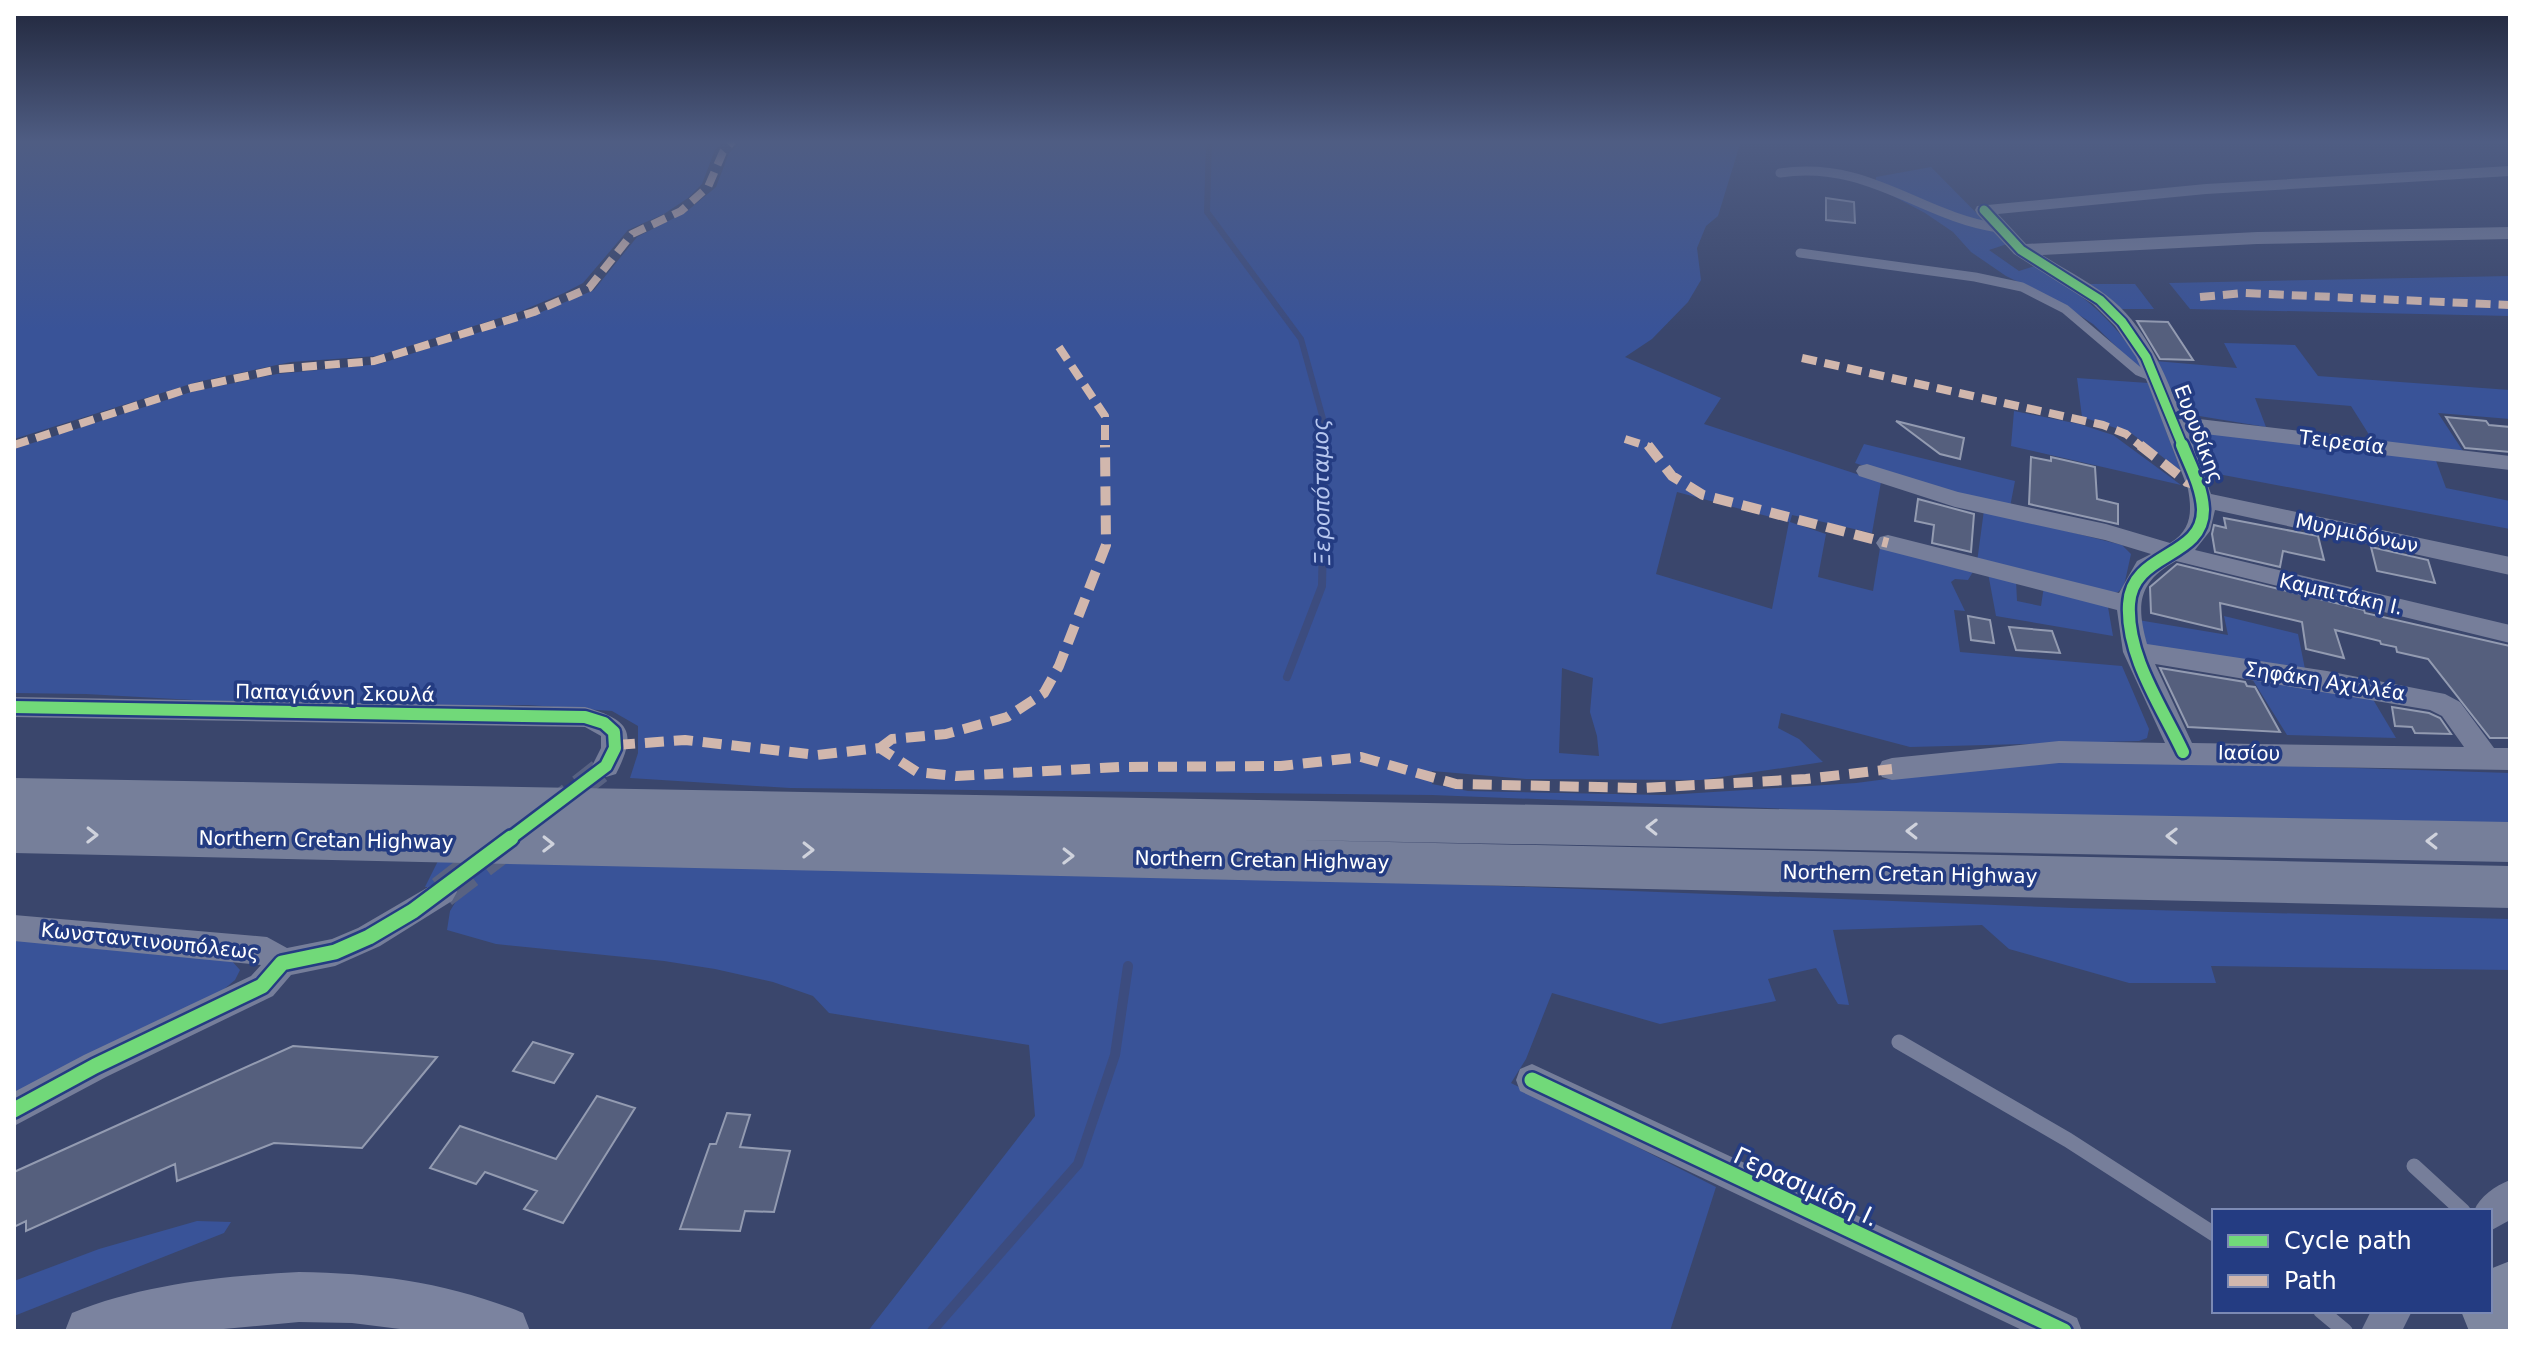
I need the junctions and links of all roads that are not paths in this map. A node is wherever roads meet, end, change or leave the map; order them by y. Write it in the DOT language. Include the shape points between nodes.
graph roads {
  1 [pos="1925,204"];
  2 [pos="2120,204"];
  3 [pos="1991,219"];
  4 [pos="2510,233"];
  5 [pos="2021,250"];
  6 [pos="1800,253"];
  7 [pos="2156,378"];
  8 [pos="2174,423"];
  9 [pos="2510,463"];
  10 [pos="1867,471"];
  11 [pos="2203,500"];
  12 [pos="1888,543"];
  13 [pos="2172,551"];
  14 [pos="2510,566"];
  15 [pos="2129,604"];
  16 [pos="2510,634"];
  17 [pos="2136,652"];
  18 [pos="14,707"];
  19 [pos="2183,752"];
  20 [pos="2499,759"];
  21 [pos="606,766"];
  22 [pos="1892,769"];
  23 [pos="14,797"];
  24 [pos="14,833"];
  25 [pos="2510,842"];
  26 [pos="2510,887"];
  27 [pos="442,892"];
  28 [pos="14,928"];
  29 [pos="282,963"];
  30 [pos="1899,1042"];
  31 [pos="1532,1080"];
  32 [pos="14,1110"];
  33 [pos="2414,1166"];
  34 [pos="2510,1197"];
  35 [pos="2461,1209"];
  36 [pos="2492,1212"];
  37 [pos="2212,1233"];
  38 [pos="2510,1290"];
  39 [pos="2492,1309"];
  40 [pos="2323,1313"];
  41 [pos="2392,1313"];
  42 [pos="2488,1313"];
  43 [pos="90,1331"];
  44 [pos="505,1331"];
  45 [pos="2064,1331"];
  46 [pos="2345,1331"];
  47 [pos="2379,1331"];
  48 [pos="2470,1331"];
  1 -- 3 [label="lane" via="1972,222"];
  2 -- 3 [label="street"];
  3 -- 5 [label="street, Ευρυδίκης"];
  4 -- 5 [label="street" via="2271,237"];
  5 -- 7 [label="street, Ευρυδίκης" via="2110,309"];
  6 -- 7 [label="lane" via="2022,287 2065,309 2138,371"];
  7 -- 8 [label="street, Ευρυδίκης"];
  8 -- 9 [label="street, Τειρεσία"];
  8 -- 11 [label="street, Ευρυδίκης"];
  10 -- 13 [label="street, Καμπιτάκη Ι." via="1931,493"];
  11 -- 13 [label="street, Ευρυδίκης" via="2198,531"];
  11 -- 14 [label="street, Μυρμιδόνων"];
  12 -- 15 [label="street"];
  13 -- 15 [label="street, Ευρυδίκης" via="2139,576"];
  13 -- 16 [label="street, Καμπιτάκη Ι."];
  15 -- 17 [label="street"];
  17 -- 19 [label="street"];
  17 -- 20 [label="street, Σηφάκη Αχιλλέα" via="2436,701 2451,709"];
  18 -- 21 [label="street, Παπαγιάννη Σκουλά" via="585,717 614,732 615,748"];
  19 -- 20 [label="street, Ιασίου"];
  19 -- 22 [label="street, Ιασίου" via="2024,754"];
  25 -- 23 [label="highway, Northern Cretan Highway, one-way"];
  24 -- 26 [label="highway, Northern Cretan Highway, one-way"];
  27 -- 29 [label="street" via="369,937 335,952"];
  28 -- 29 [label="street, Κωνσταντινουπόλεως" via="267,951"];
  29 -- 32 [label="street" via="262,986"];
  30 -- 37 [label="lane" via="2068,1140"];
  31 -- 45 [label="street, Γερασιμίδη Ι."];
  33 -- 35 [label="lane"];
  34 -- 36 [label="street"];
  38 -- 39 [label="main road"];
  40 -- 46 [label="lane"];
  41 -- 47 [label="street"];
  42 -- 48 [label="main road"];
  43 -- 44 [label="main road" via="219,1304 347,1298 428,1305"];
}
